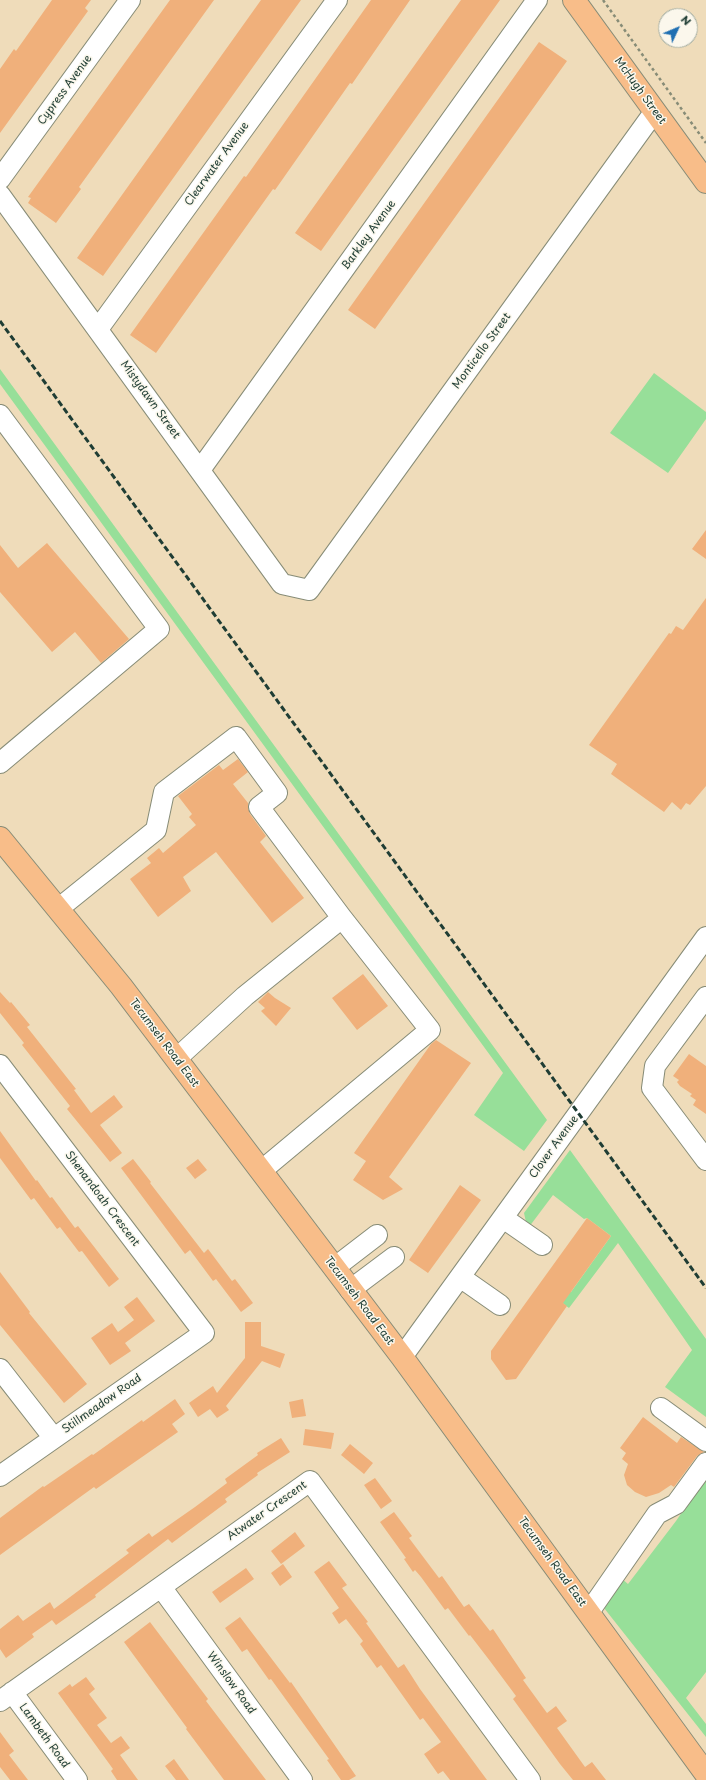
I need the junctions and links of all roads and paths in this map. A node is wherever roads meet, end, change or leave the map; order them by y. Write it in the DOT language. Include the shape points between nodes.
graph roads {
  1 [pos="130,0"];
  2 [pos="336,0"];
  3 [pos="537,0"];
  4 [pos="574,0"];
  5 [pos="603,0"];
  6 [pos="655,111"];
  7 [pos="706,143"];
  8 [pos="0,179"];
  9 [pos="706,182"];
  10 [pos="0,195"];
  11 [pos="98,329"];
  12 [pos="3,425"];
  13 [pos="200,470"];
  14 [pos="309,590"];
  15 [pos="0,762"];
  16 [pos="0,838"];
  17 [pos="58,909"];
  18 [pos="342,918"];
  19 [pos="706,937"];
  20 [pos="706,997"];
  21 [pos="176,1059"];
  22 [pos="0,1065"];
  23 [pos="706,1160"];
  24 [pos="261,1172"];
  25 [pos="503,1218"];
  26 [pos="377,1235"];
  27 [pos="542,1245"];
  28 [pos="394,1258"];
  29 [pos="334,1268"];
  30 [pos="460,1277"];
  31 [pos="350,1290"];
  32 [pos="500,1305"];
  33 [pos="204,1333"];
  34 [pos="402,1357"];
  35 [pos="0,1369"];
  36 [pos="661,1408"];
  37 [pos="54,1437"];
  38 [pos="706,1441"];
  39 [pos="706,1463"];
  40 [pos="0,1476"];
  41 [pos="161,1587"];
  42 [pos="589,1612"];
  43 [pos="6,1697"];
  44 [pos="706,1774"];
  45 [pos="77,1780"];
  46 [pos="302,1780"];
  47 [pos="530,1780"];
  1 -- 8 [label="street, Cypress Avenue"];
  2 -- 11 [label="street, Clearwater Avenue"];
  3 -- 13 [label="street, Barkley Avenue"];
  4 -- 6 [label="main road, McHugh Street"];
  5 -- 7 [label="path"];
  6 -- 9 [label="main road, McHugh Street"];
  6 -- 14 [label="street, Monticello Street"];
  10 -- 11 [label="street, Mistydawn Street"];
  11 -- 13 [label="street, Mistydawn Street"];
  12 -- 15 [label="street" via="159,629"];
  13 -- 14 [label="street, Mistydawn Street" via="282,584"];
  16 -- 17 [label="main road, Tecumseh Road East"];
  17 -- 18 [label="street" via="156,830 164,792 236,737 277,793 259,807"];
  17 -- 21 [label="main road, Tecumseh Road East"];
  18 -- 21 [label="street" via="245,996"];
  18 -- 24 [label="street" via="430,1030"];
  19 -- 25 [label="street, Clover Avenue"];
  20 -- 23 [label="street" via="655,1066 652,1088"];
  21 -- 24 [label="main road, Tecumseh Road East"];
  22 -- 33 [label="street, Shenandoah Crescent"];
  24 -- 29 [label="main road, Tecumseh Road East"];
  25 -- 27 [label="street"];
  25 -- 30 [label="street, Clover Avenue"];
  26 -- 29 [label="street"];
  28 -- 31 [label="street"];
  29 -- 31 [label="main road, Tecumseh Road East"];
  30 -- 32 [label="street"];
  30 -- 34 [label="street, Clover Avenue"];
  31 -- 34 [label="main road, Tecumseh Road East"];
  33 -- 37 [label="street, Stillmeadow Road"];
  34 -- 42 [label="main road, Tecumseh Road East"];
  35 -- 37 [label="street"];
  36 -- 38 [label="street"];
  37 -- 40 [label="street, Stillmeadow Road"];
  39 -- 42 [label="street" via="676,1504 657,1514"];
  41 -- 43 [label="street, Atwater Crescent"];
  41 -- 46 [label="street, Winslow Road"];
  41 -- 47 [label="street, Atwater Crescent" via="310,1480"];
  42 -- 44 [label="main road, Tecumseh Road East"];
  43 -- 45 [label="street, Lambeth Road"];
}
